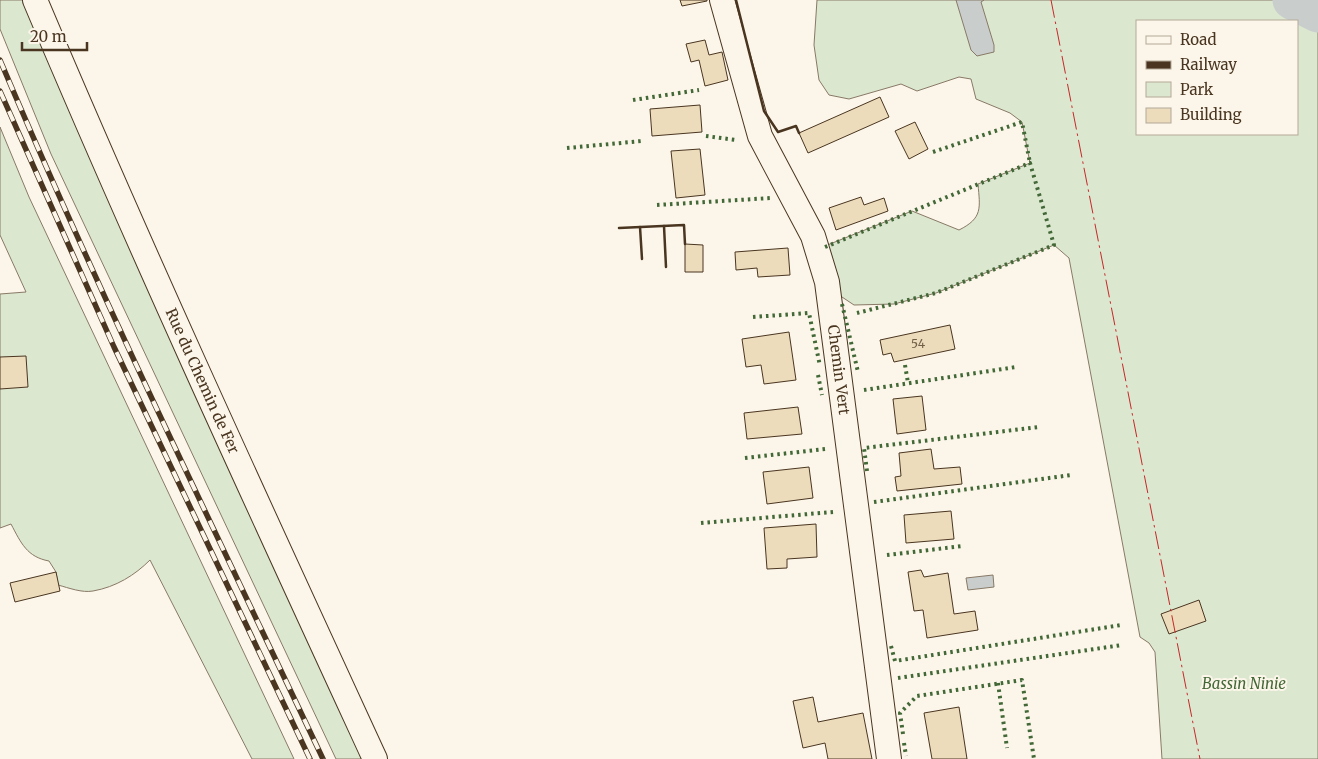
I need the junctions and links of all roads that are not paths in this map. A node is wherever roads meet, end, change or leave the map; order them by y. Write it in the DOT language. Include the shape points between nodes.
graph roads {
  1 [pos="35,0"];
  2 [pos="722,0"];
  3 [pos="376,759"];
  4 [pos="890,759"];
  1 -- 3 [label="street, Rue du Chemin de Fer" via="200,380"];
  2 -- 4 [label="street, Chemin Vert" via="760,136 813,236 827,282"];
}
